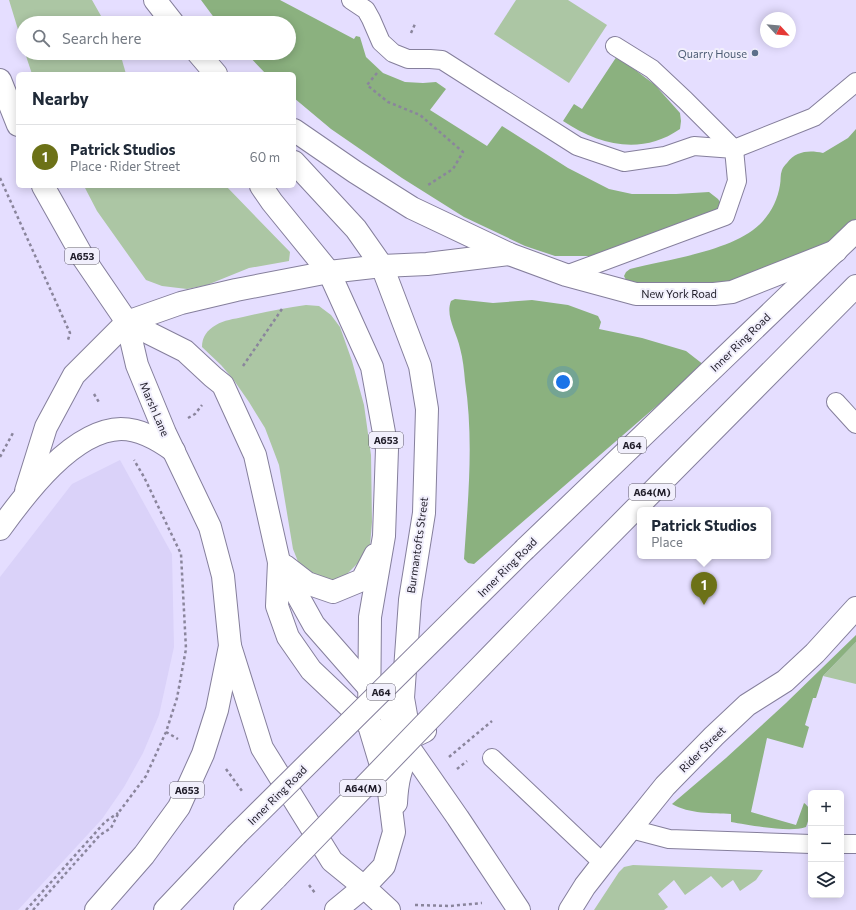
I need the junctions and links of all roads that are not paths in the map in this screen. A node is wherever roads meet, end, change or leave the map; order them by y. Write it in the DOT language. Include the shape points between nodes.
graph roads {
  1 [pos="155,0"];
  2 [pos="351,0"];
  3 [pos="168,16"];
  4 [pos="615,46"];
  5 [pos="204,60"];
  6 [pos="214,72"];
  7 [pos="0,80"];
  8 [pos="856,82"];
  9 [pos="16,120"];
  10 [pos="296,131"];
  11 [pos="734,149"];
  12 [pos="296,164"];
  13 [pos="44,188"];
  14 [pos="262,188"];
  15 [pos="856,231"];
  16 [pos="836,251"];
  17 [pos="509,254"];
  18 [pos="382,266"];
  19 [pos="329,272"];
  20 [pos="566,274"];
  21 [pos="856,286"];
  22 [pos="127,322"];
  23 [pos="836,402"];
  24 [pos="856,424"];
  25 [pos="174,451"];
  26 [pos="24,495"];
  27 [pos="637,507"];
  28 [pos="637,507"];
  29 [pos="0,529"];
  30 [pos="384,536"];
  31 [pos="279,562"];
  32 [pos="856,608"];
  33 [pos="230,646"];
  34 [pos="370,687"];
  35 [pos="449,702"];
  36 [pos="369,724"];
  37 [pos="415,739"];
  38 [pos="492,758"];
  39 [pos="631,829"];
  40 [pos="394,832"];
  41 [pos="808,844"];
  42 [pos="844,844"];
  43 [pos="856,844"];
  44 [pos="603,863"];
  45 [pos="364,887"];
  46 [pos="514,903"];
  47 [pos="96,910"];
  48 [pos="165,910"];
  49 [pos="245,910"];
  50 [pos="336,910"];
  51 [pos="389,910"];
  52 [pos="570,910"];
  1 -- 3 [label="main road"];
  2 -- 11 [label="lane" via="366,10 382,42 393,53 408,59 442,60 576,146 624,162 665,156 694,146"];
  4 -- 11 [label="lane" via="652,69"];
  5 -- 6 [label="main road"];
  7 -- 9 [label="main road"];
  8 -- 11 [label="lane" via="814,117"];
  10 -- 17 [label="main road, New York Road" via="412,208"];
  11 -- 20 [label="lane" via="737,181 725,216"];
  12 -- 18 [label="main road, Burmantofts Street" via="356,229"];
  13 -- 22 [label="main road, Marsh Lane / A653" via="84,259"];
  14 -- 19 [label="main road, A653"];
  15 -- 16 [label="main road, Inner Ring Road / A64"];
  16 -- 20 [label="main road, New York Road" via="732,292 714,294 636,294"];
  16 -- 48 [label="main road, Inner Ring Road / A64, bridge" via="525,549 236,835"];
  17 -- 18 [label="main road" via="427,264"];
  17 -- 20 [label="main road, New York Road"];
  18 -- 19 [label="main road"];
  18 -- 37 [label="main road, Burmantofts Street" via="420,366 427,409 424,513 410,600 403,698"];
  19 -- 22 [label="main road" via="181,303"];
  19 -- 30 [label="main road, A653" via="372,366 387,449"];
  21 -- 27 [label="main road, A64(M)"];
  22 -- 25 [label="main road, Marsh Lane / A653" via="137,365"];
  22 -- 26 [label="main road" via="74,375 46,427"];
  22 -- 31 [label="main road, A653" via="185,350 223,385 255,454"];
  23 -- 24 [label="lane"];
  25 -- 26 [label="main road" via="157,439 135,431 121,429 95,435 73,448"];
  25 -- 33 [label="main road, Marsh Lane / A653" via="210,527 223,576"];
  26 -- 29 [label="main road"];
  28 -- 35 [label="main road, A64(M)"];
  30 -- 31 [label="main road, A653" via="362,580 333,592 307,583"];
  30 -- 34 [label="main road, A653" via="370,617"];
  31 -- 34 [label="main road, A653" via="314,625"];
  31 -- 36 [label="main road, A653" via="277,606 288,638 311,670"];
  32 -- 39 [label="main road, Rider Street" via="790,676 747,705 714,736 665,786"];
  33 -- 45 [label="main road" via="262,748 332,861"];
  33 -- 47 [label="main road, A653" via="217,710 203,754 179,807 144,855"];
  34 -- 36 [label="main road, A653"];
  34 -- 37 [label="main road, A653" via="403,735"];
  35 -- 37 [label="main road"];
  35 -- 49 [label="main road, A64(M), bridge"];
  36 -- 37 [label="main road, A653" via="406,750"];
  36 -- 40 [label="main road, A653" via="389,792"];
  37 -- 40 [label="main road" via="397,781"];
  37 -- 46 [label="main road, Burmantofts Street" via="458,818"];
  38 -- 44 [label="lane"];
  39 -- 41 [label="lane" via="669,839"];
  39 -- 44 [label="main road, Rider Street"];
  40 -- 45 [label="main road, A653" via="384,866"];
  42 -- 43 [label="lane"];
  44 -- 52 [label="main road, Rider Street"];
  45 -- 50 [label="main road"];
  45 -- 51 [label="main road"];
}
